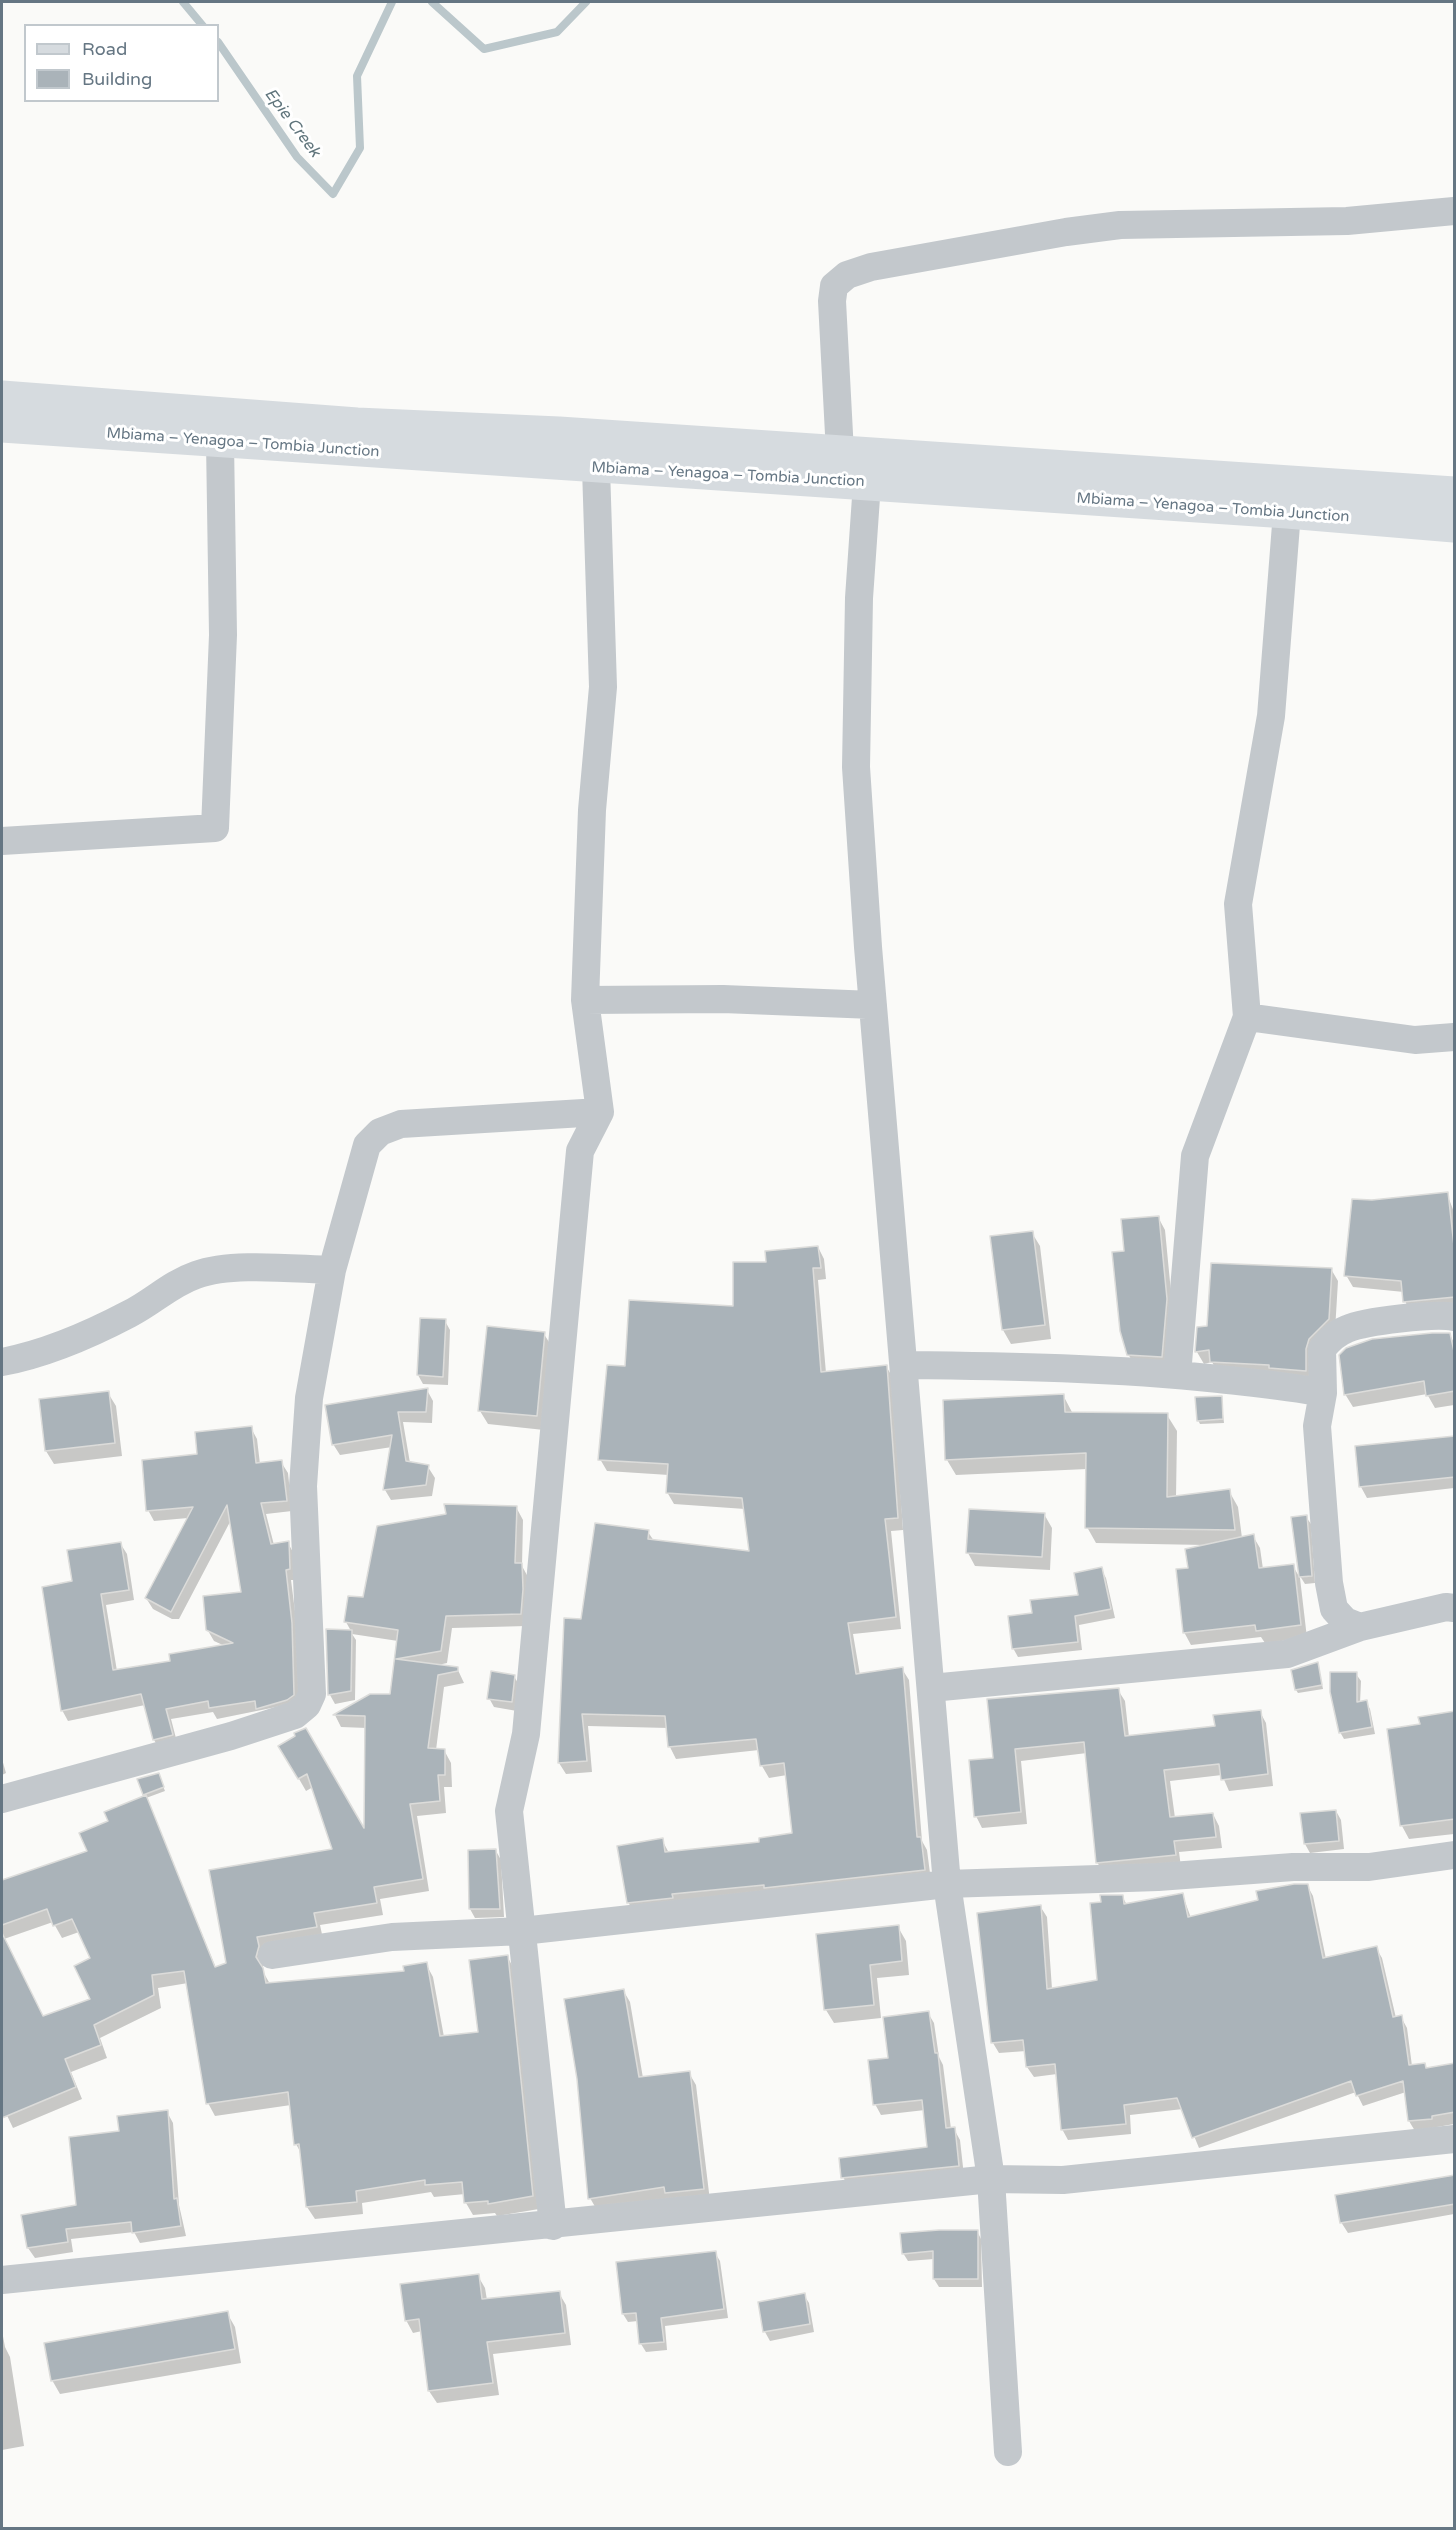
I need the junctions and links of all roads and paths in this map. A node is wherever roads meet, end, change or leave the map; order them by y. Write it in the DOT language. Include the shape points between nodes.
graph roads {
  1 [pos="1455,211"];
  2 [pos="2,397"];
  3 [pos="2,426"];
  4 [pos="220,442"];
  5 [pos="840,453"];
  6 [pos="596,468"];
  7 [pos="867,483"];
  8 [pos="1455,493"];
  9 [pos="1287,512"];
  10 [pos="1455,526"];
  11 [pos="2,841"];
  12 [pos="585,1000"];
  13 [pos="873,1005"];
  14 [pos="1247,1017"];
  15 [pos="1455,1037"];
  16 [pos="600,1112"];
  17 [pos="332,1270"];
  18 [pos="1455,1317"];
  19 [pos="2,1362"];
  20 [pos="905,1365"];
  21 [pos="1177,1375"];
  22 [pos="1323,1393"];
  23 [pos="1455,1608"];
  24 [pos="1360,1627"];
  25 [pos="931,1688"];
  26 [pos="2,1799"];
  27 [pos="1455,1855"];
  28 [pos="947,1884"];
  29 [pos="522,1931"];
  30 [pos="272,1955"];
  31 [pos="1455,2139"];
  32 [pos="991,2179"];
  33 [pos="553,2226"];
  34 [pos="2,2280"];
  35 [pos="1008,2452"];
  1 -- 5 [label="street" via="1347,221 1120,225 882,265 847,275 834,286 832,301"];
  2 -- 5 [label="main road, Mbiama – Yenagoa – Tombia Junction" via="357,424 559,433"];
  3 -- 4 [label="main road, Mbiama – Yenagoa – Tombia Junction"];
  4 -- 6 [label="main road, Mbiama – Yenagoa – Tombia Junction"];
  4 -- 11 [label="street" via="223,635 215,828"];
  5 -- 8 [label="main road, Mbiama – Yenagoa – Tombia Junction"];
  6 -- 7 [label="main road, Mbiama – Yenagoa – Tombia Junction"];
  6 -- 12 [label="street" via="603,687 592,810"];
  7 -- 9 [label="main road, Mbiama – Yenagoa – Tombia Junction"];
  7 -- 13 [label="street" via="859,598 856,767"];
  9 -- 10 [label="main road, Mbiama – Yenagoa – Tombia Junction"];
  9 -- 14 [label="street" via="1271,716 1238,904"];
  12 -- 13 [label="street" via="723,999"];
  12 -- 16 [label="street"];
  13 -- 20 [label="street"];
  14 -- 15 [label="street" via="1415,1040"];
  14 -- 21 [label="street" via="1195,1156"];
  16 -- 17 [label="street" via="401,1124 380,1132 367,1144"];
  16 -- 29 [label="street" via="580,1150 526,1734 509,1811"];
  17 -- 19 [label="street" via="252,1268 198,1274 172,1284 131,1313 66,1342"];
  17 -- 26 [label="street" via="309,1398 304,1475 312,1694 307,1705 295,1715 231,1736"];
  18 -- 22 [label="street" via="1438,1314 1349,1328 1333,1336 1322,1349"];
  20 -- 21 [label="street" via="1036,1366"];
  20 -- 25 [label="street"];
  21 -- 22 [label="street"];
  22 -- 24 [label="street" via="1317,1426 1329,1583 1334,1609 1345,1621"];
  23 -- 24 [label="street"];
  24 -- 25 [label="street" via="1287,1654"];
  25 -- 28 [label="street"];
  27 -- 28 [label="street" via="1370,1867 1293,1867 1158,1877"];
  28 -- 29 [label="street"];
  28 -- 32 [label="street"];
  29 -- 30 [label="street" via="392,1937"];
  29 -- 33 [label="street"];
  31 -- 32 [label="street" via="1063,2180"];
  32 -- 33 [label="street"];
  32 -- 35 [label="street"];
  33 -- 34 [label="street"];
}
